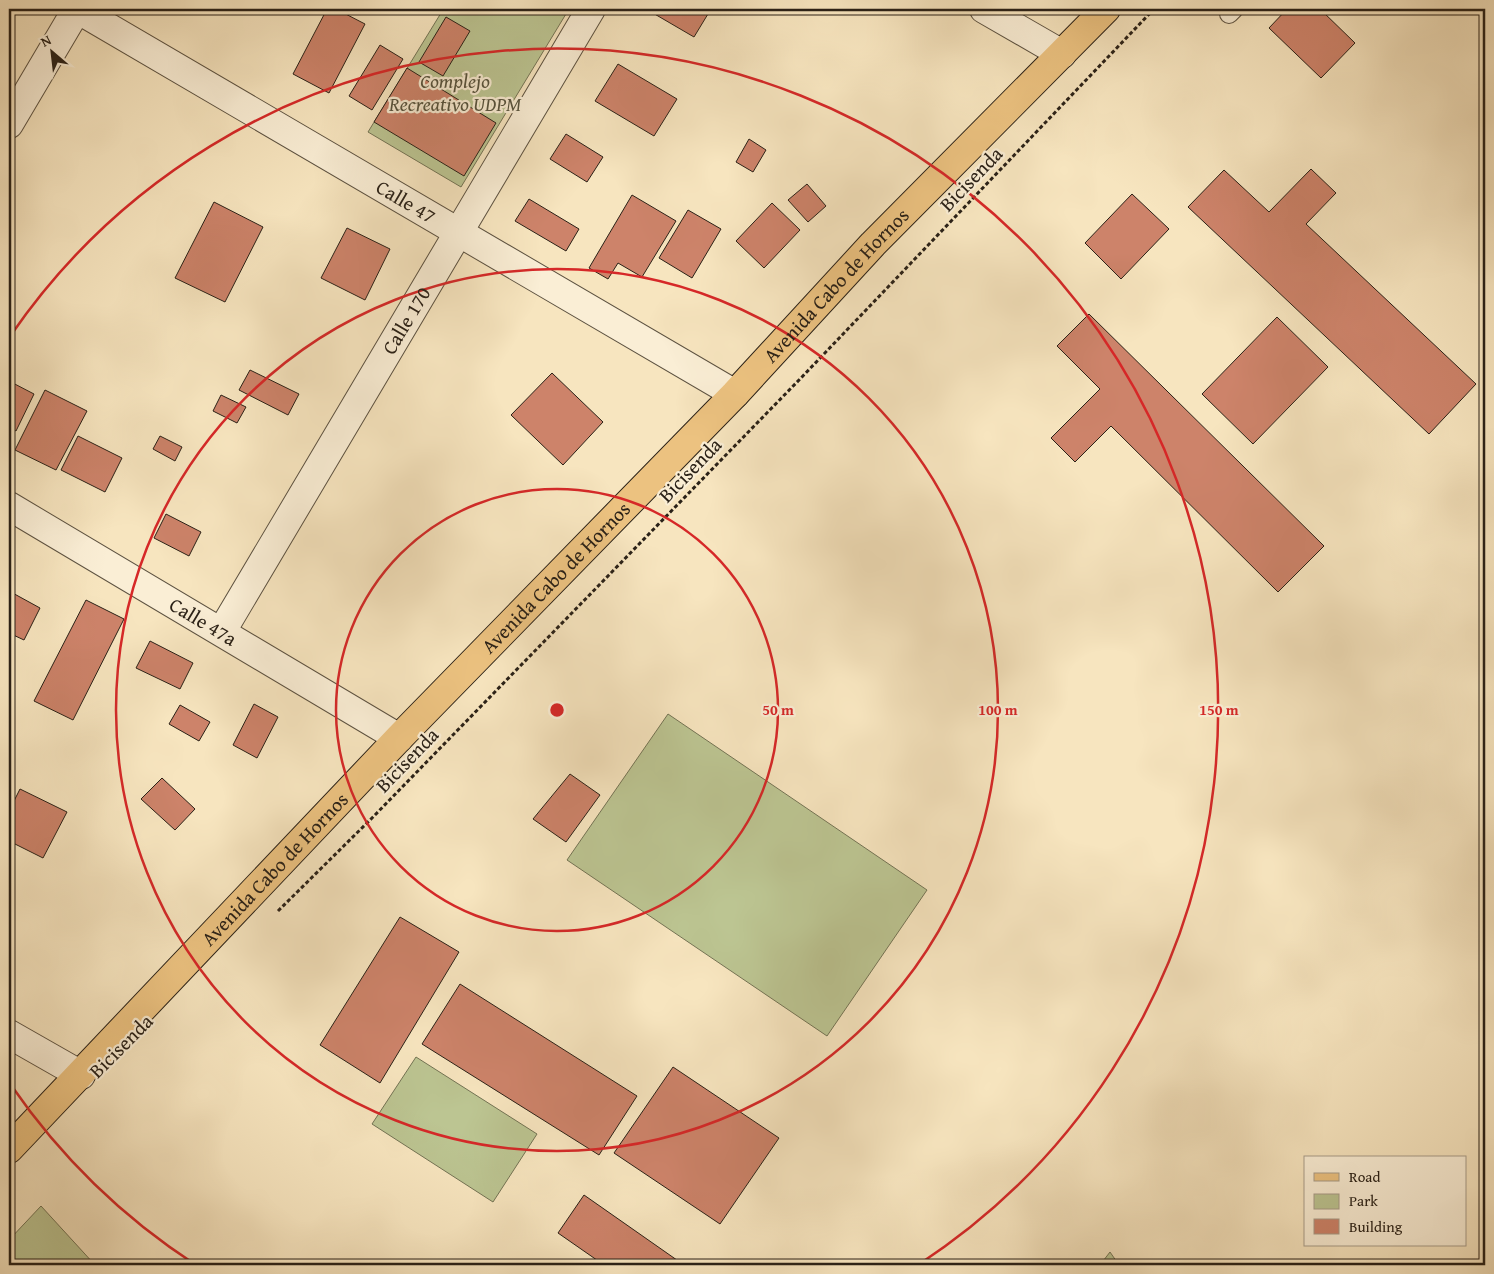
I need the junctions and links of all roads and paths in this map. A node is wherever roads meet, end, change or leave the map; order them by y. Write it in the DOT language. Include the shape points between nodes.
graph roads {
  1 [pos="77,9"];
  2 [pos="591,9"];
  3 [pos="984,9"];
  4 [pos="1106,9"];
  5 [pos="1154,9"];
  6 [pos="1062,54"];
  7 [pos="9,124"];
  8 [pos="458,233"];
  9 [pos="734,394"];
  10 [pos="9,506"];
  11 [pos="222,631"];
  12 [pos="398,738"];
  13 [pos="274,915"];
  14 [pos="9,1034"];
  15 [pos="81,1075"];
  16 [pos="9,1149"];
  1 -- 7 [label="street"];
  1 -- 8 [label="street, Calle 47"];
  2 -- 8 [label="street, Calle 170"];
  3 -- 6 [label="street"];
  4 -- 6 [label="main road, Avenida Cabo de Hornos"];
  5 -- 13 [label="path, Bicisenda" via="800,379"];
  6 -- 9 [label="main road, Avenida Cabo de Hornos" via="873,244"];
  8 -- 9 [label="street, Calle 47"];
  8 -- 11 [label="street, Calle 170"];
  9 -- 12 [label="main road, Avenida Cabo de Hornos"];
  10 -- 11 [label="street, Calle 47a"];
  11 -- 12 [label="street, Calle 47a"];
  12 -- 15 [label="main road, Avenida Cabo de Hornos"];
  14 -- 15 [label="street"];
  15 -- 16 [label="main road, Avenida Cabo de Hornos"];
}
